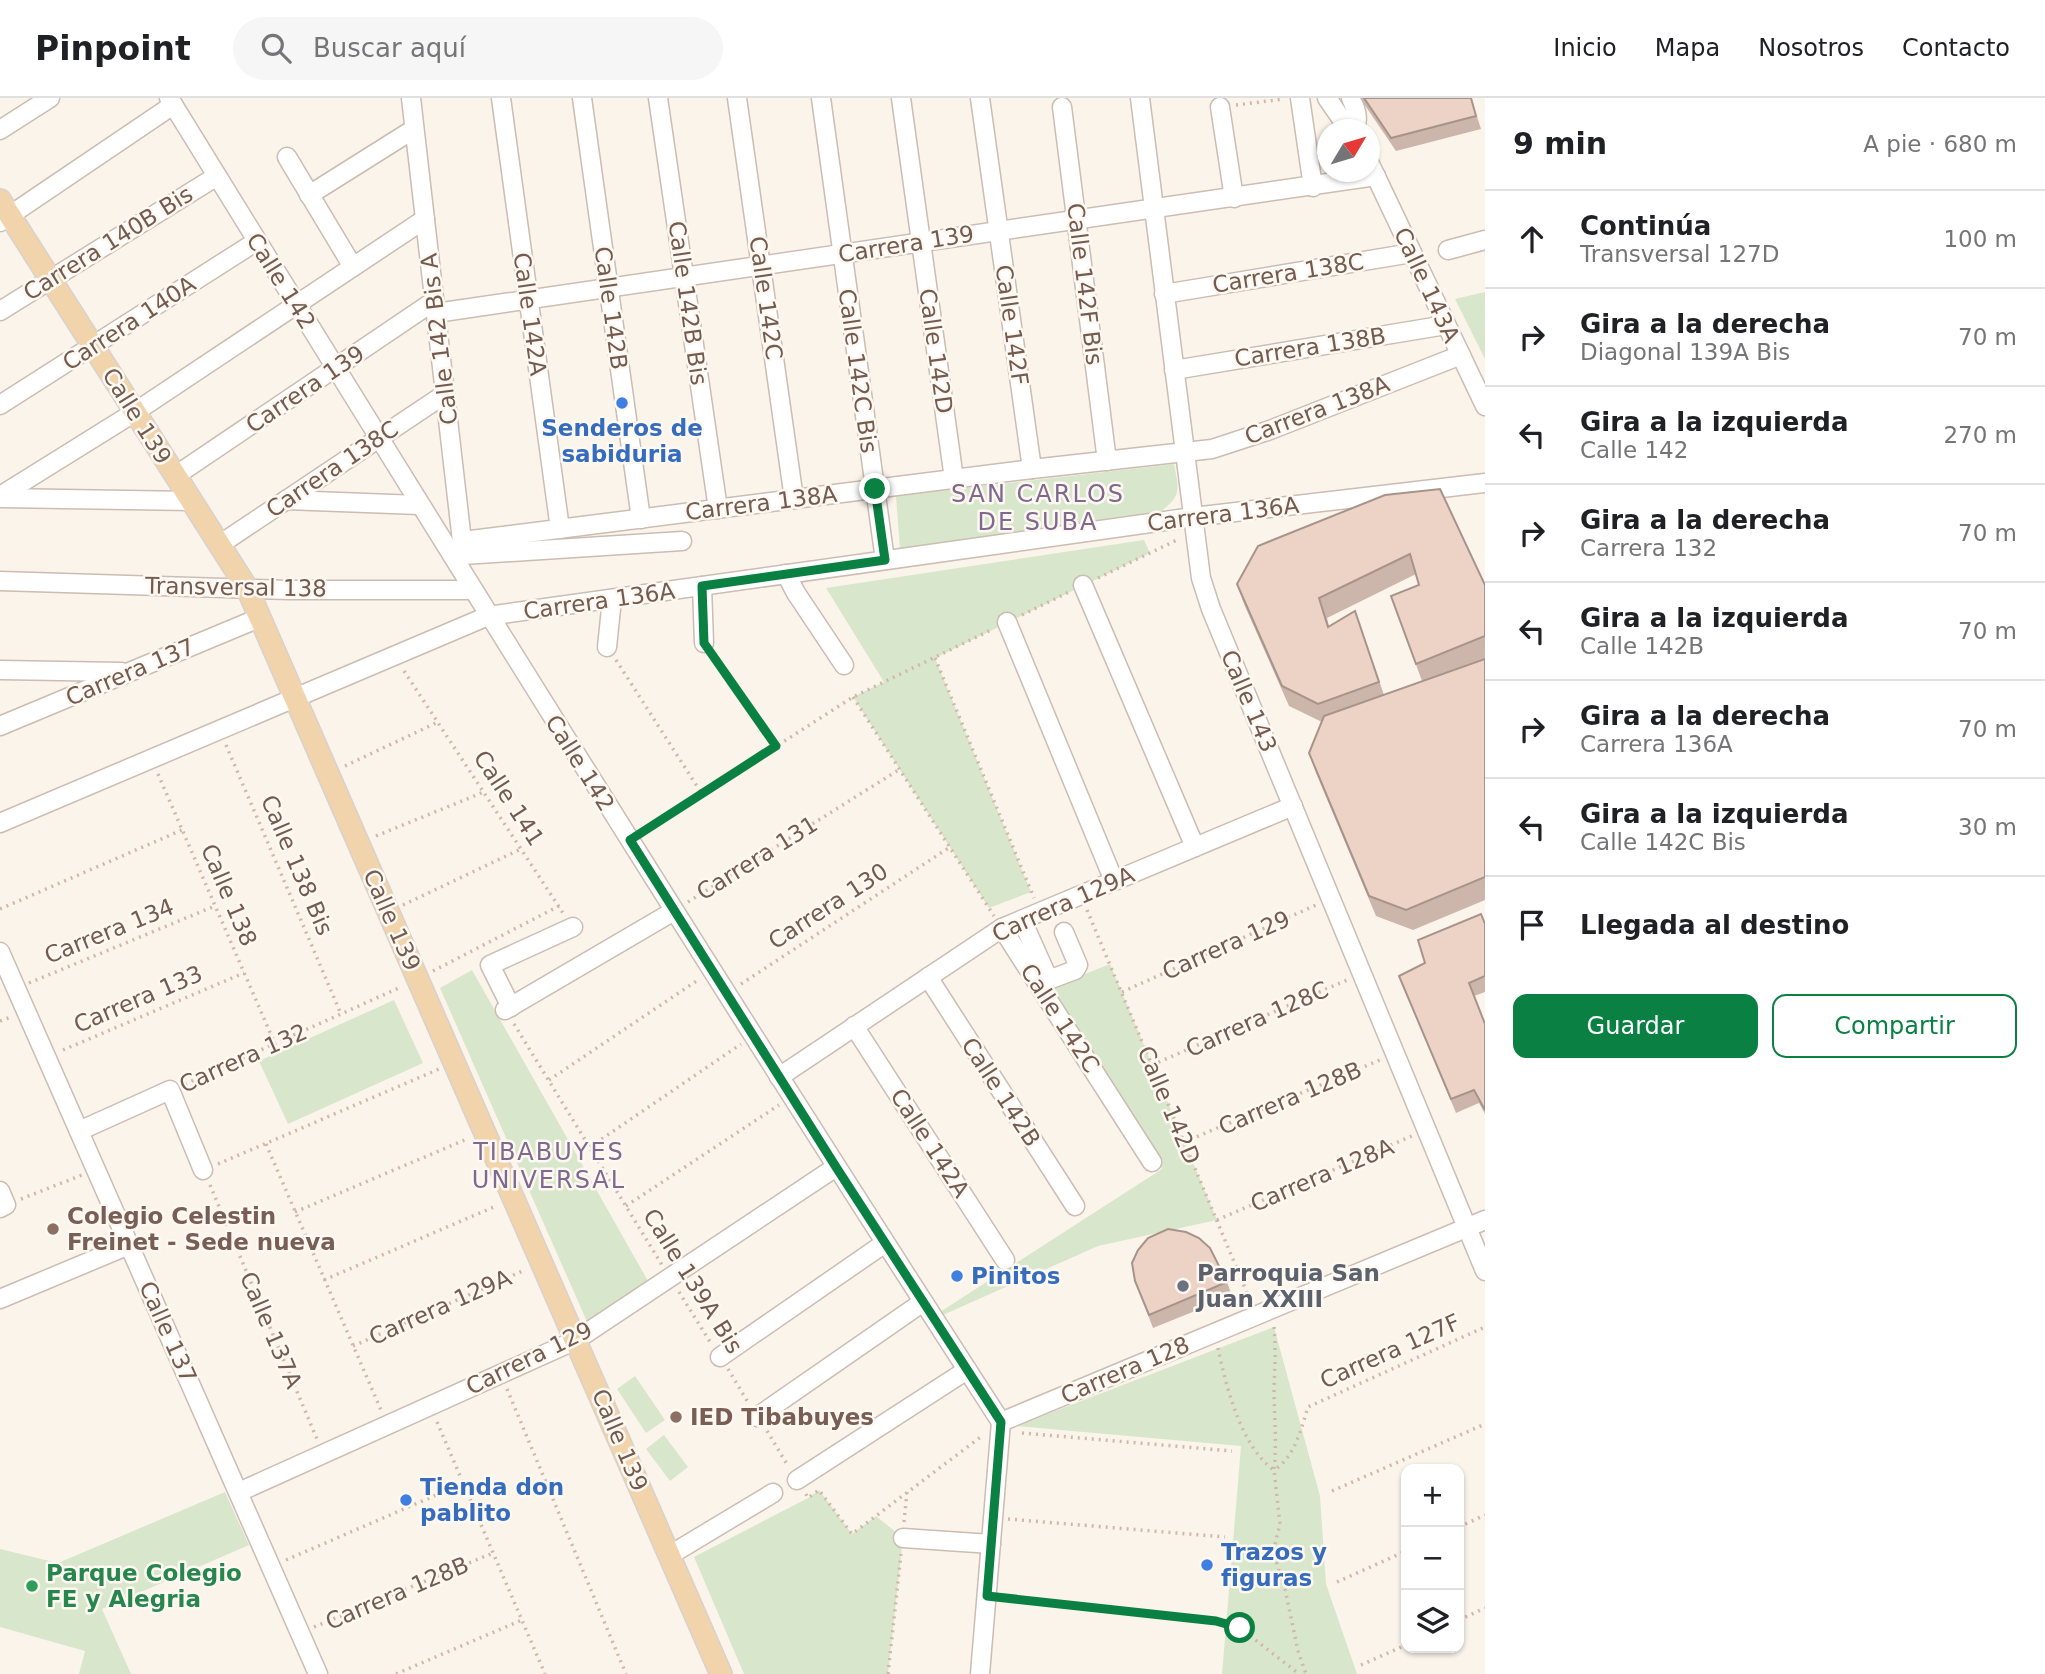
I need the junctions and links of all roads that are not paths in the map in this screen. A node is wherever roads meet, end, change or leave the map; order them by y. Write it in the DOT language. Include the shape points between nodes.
graph roads {
  1 [pos="50,98"];
  2 [pos="411,98"];
  3 [pos="501,98"];
  4 [pos="582,98"];
  5 [pos="658,98"];
  6 [pos="737,98"];
  7 [pos="821,98"];
  8 [pos="901,98"];
  9 [pos="980,98"];
  10 [pos="1140,98"];
  11 [pos="1300,98"];
  12 [pos="1327,98"];
  13 [pos="1351,98"];
  14 [pos="171,102"];
  15 [pos="1062,107"];
  16 [pos="1220,107"];
  17 [pos="1341,119"];
  18 [pos="1357,119"];
  19 [pos="414,129"];
  20 [pos="0,130"];
  21 [pos="287,157"];
  22 [pos="216,176"];
  23 [pos="1331,182"];
  24 [pos="1379,182"];
  25 [pos="1313,187"];
  26 [pos="309,195"];
  27 [pos="1234,198"];
  28 [pos="1153,207"];
  29 [pos="3,212"];
  30 [pos="1077,218"];
  31 [pos="425,219"];
  32 [pos="998,230"];
  33 [pos="1485,240"];
  34 [pos="257,241"];
  35 [pos="921,242"];
  36 [pos="1448,250"];
  37 [pos="1412,253"];
  38 [pos="842,254"];
  39 [pos="761,266"];
  40 [pos="353,267"];
  41 [pos="684,277"];
  42 [pos="50,278"];
  43 [pos="609,289"];
  44 [pos="1164,294"];
  45 [pos="529,301"];
  46 [pos="296,305"];
  47 [pos="435,307"];
  48 [pos="0,311"];
  49 [pos="1446,325"];
  50 [pos="93,346"];
  51 [pos="1461,355"];
  52 [pos="335,368"];
  53 [pos="1174,370"];
  54 [pos="445,394"];
  55 [pos="0,405"];
  56 [pos="1485,406"];
  57 [pos="135,412"];
  58 [pos="378,438"];
  59 [pos="1185,453"];
  60 [pos="1107,461"];
  61 [pos="1032,469"];
  62 [pos="175,476"];
  63 [pos="954,479"];
  64 [pos="1485,483"];
  65 [pos="875,489"];
  66 [pos="0,497"];
  67 [pos="794,499"];
  68 [pos="286,500"];
  69 [pos="191,501"];
  70 [pos="419,505"];
  71 [pos="718,509"];
  72 [pos="1193,517"];
  73 [pos="641,519"];
  74 [pos="560,529"];
  75 [pos="682,541"];
  76 [pos="219,545"];
  77 [pos="463,548"];
  78 [pos="885,560"];
  79 [pos="786,574"];
  80 [pos="0,581"];
  81 [pos="468,585"];
  82 [pos="1083,585"];
  83 [pos="702,586"];
  84 [pos="247,589"];
  85 [pos="612,599"];
  86 [pos="488,616"];
  87 [pos="260,618"];
  88 [pos="1007,622"];
  89 [pos="704,643"];
  90 [pos="607,647"];
  91 [pos="844,665"];
  92 [pos="0,670"];
  93 [pos="130,672"];
  94 [pos="295,698"];
  95 [pos="0,726"];
  96 [pos="1293,806"];
  97 [pos="0,823"];
  98 [pos="1195,847"];
  99 [pos="1114,881"];
  100 [pos="674,911"];
  101 [pos="1022,920"];
  102 [pos="573,927"];
  103 [pos="1002,928"];
  104 [pos="1064,932"];
  105 [pos="0,953"];
  106 [pos="928,977"];
  107 [pos="855,1026"];
  108 [pos="779,1076"];
  109 [pos="79,1131"];
  110 [pos="1152,1162"];
  111 [pos="836,1167"];
  112 [pos="203,1170"];
  113 [pos="1076,1206"];
  114 [pos="1485,1220"];
  115 [pos="1467,1227"];
  116 [pos="885,1243"];
  117 [pos="129,1245"];
  118 [pos="1005,1260"];
  119 [pos="1485,1271"];
  120 [pos="0,1299"];
  121 [pos="923,1302"];
  122 [pos="576,1340"];
  123 [pos="720,1357"];
  124 [pos="967,1370"];
  125 [pos="757,1417"];
  126 [pos="1000,1427"];
  127 [pos="797,1480"];
  128 [pos="239,1492"];
  129 [pos="773,1493"];
  130 [pos="903,1538"];
  131 [pos="991,1544"];
  132 [pos="670,1555"];
  133 [pos="318,1674"];
  134 [pos="721,1674"];
  135 [pos="980,1674"];
  1 -- 20 [label="street"];
  2 -- 19 [label="street, Calle 142 Bis A"];
  3 -- 45 [label="street, Calle 142A"];
  4 -- 43 [label="street, Calle 142B"];
  5 -- 41 [label="street, Calle 142B Bis"];
  6 -- 39 [label="street, Calle 142C"];
  7 -- 38 [label="street, Calle 142C Bis"];
  8 -- 35 [label="street, Calle 142D"];
  9 -- 32 [label="street, Calle 142F"];
  10 -- 28 [label="street, Calle 143"];
  11 -- 25 [label="street"];
  12 -- 17 [label="street"];
  13 -- 18 [label="street"];
  14 -- 22 [label="street, Calle 142"];
  14 -- 29 [label="street"];
  15 -- 30 [label="street, Calle 142F Bis"];
  16 -- 27 [label="street"];
  19 -- 26 [label="street"];
  19 -- 31 [label="street, Calle 142 Bis A"];
  21 -- 26 [label="street"];
  22 -- 34 [label="street, Calle 142"];
  22 -- 42 [label="street, Carrera 140B Bis"];
  23 -- 25 [label="street, Carrera 139"];
  24 -- 37 [label="street, Calle 143A"];
  25 -- 27 [label="street, Carrera 139"];
  26 -- 40 [label="street"];
  27 -- 28 [label="street, Carrera 139"];
  28 -- 30 [label="street, Carrera 139"];
  28 -- 44 [label="street, Calle 143"];
  29 -- 42 [label="main road, Calle 139"];
  30 -- 32 [label="street, Carrera 139"];
  30 -- 60 [label="street, Calle 142F Bis"];
  31 -- 40 [label="street"];
  31 -- 47 [label="street, Calle 142 Bis A"];
  32 -- 35 [label="street, Carrera 139"];
  32 -- 61 [label="street, Calle 142F"];
  33 -- 36 [label="street"];
  34 -- 46 [label="street, Calle 142"];
  34 -- 50 [label="street, Carrera 140A"];
  35 -- 38 [label="street, Carrera 139"];
  35 -- 63 [label="street, Calle 142D"];
  37 -- 44 [label="street, Carrera 138C"];
  37 -- 49 [label="street, Calle 143A"];
  38 -- 39 [label="street, Carrera 139"];
  38 -- 65 [label="street, Calle 142C Bis"];
  39 -- 41 [label="street, Carrera 139"];
  39 -- 67 [label="street, Calle 142C"];
  40 -- 46 [label="street"];
  41 -- 43 [label="street, Carrera 139"];
  41 -- 71 [label="street, Calle 142B Bis"];
  42 -- 48 [label="street, Carrera 140B Bis"];
  42 -- 50 [label="main road, Calle 139"];
  43 -- 45 [label="street, Carrera 139"];
  43 -- 73 [label="street, Calle 142B"];
  44 -- 53 [label="street, Calle 143"];
  45 -- 47 [label="street, Carrera 139"];
  45 -- 74 [label="street, Calle 142A"];
  46 -- 52 [label="street, Calle 142"];
  46 -- 57 [label="street"];
  47 -- 52 [label="street, Carrera 139"];
  47 -- 54 [label="street, Calle 142 Bis A"];
  49 -- 51 [label="street, Calle 143A"];
  49 -- 53 [label="street, Carrera 138B"];
  50 -- 55 [label="street, Carrera 140A"];
  50 -- 57 [label="main road, Calle 139"];
  51 -- 56 [label="street, Calle 143A"];
  51 -- 59 [label="street, Carrera 138A" via="1270,430"];
  52 -- 58 [label="street, Calle 142"];
  52 -- 62 [label="street, Carrera 139"];
  53 -- 59 [label="street, Calle 143"];
  54 -- 58 [label="street, Carrera 138C"];
  54 -- 77 [label="street, Calle 142 Bis A"];
  57 -- 62 [label="main road, Calle 139"];
  57 -- 66 [label="street"];
  58 -- 68 [label="street, Carrera 138C"];
  58 -- 70 [label="street, Calle 142"];
  59 -- 60 [label="street, Carrera 138A"];
  59 -- 72 [label="street, Calle 143"];
  60 -- 61 [label="street, Carrera 138A"];
  61 -- 63 [label="street, Carrera 138A"];
  62 -- 69 [label="main road, Calle 139"];
  63 -- 65 [label="street, Carrera 138A"];
  64 -- 72 [label="street, Carrera 136A"];
  65 -- 67 [label="street, Carrera 138A"];
  65 -- 78 [label="street, Calle 142C Bis"];
  66 -- 69 [label="street"];
  67 -- 71 [label="street, Carrera 138A"];
  68 -- 70 [label="street"];
  68 -- 76 [label="street, Carrera 138C"];
  69 -- 76 [label="main road, Calle 139"];
  70 -- 81 [label="street, Calle 142"];
  71 -- 73 [label="street, Carrera 138A"];
  72 -- 78 [label="street, Carrera 136A"];
  72 -- 96 [label="street, Calle 143" via="1201,578 1211,609"];
  73 -- 74 [label="street, Carrera 138A"];
  74 -- 77 [label="street, Carrera 138A"];
  75 -- 77 [label="street"];
  76 -- 84 [label="main road, Calle 139"];
  77 -- 81 [label="street, Calle 142 Bis A"];
  78 -- 79 [label="street, Carrera 136A"];
  79 -- 83 [label="street, Carrera 136A"];
  79 -- 91 [label="street"];
  80 -- 84 [label="street, Transversal 138"];
  81 -- 84 [label="street, Transversal 138"];
  81 -- 86 [label="street, Calle 142"];
  82 -- 98 [label="street"];
  83 -- 85 [label="street, Carrera 136A"];
  83 -- 89 [label="street"];
  84 -- 87 [label="main road, Calle 139"];
  85 -- 86 [label="street, Carrera 136A"];
  85 -- 90 [label="street"];
  86 -- 94 [label="street, Carrera 136A"];
  86 -- 100 [label="street, Calle 142"];
  87 -- 93 [label="street, Carrera 137"];
  87 -- 94 [label="main road, Calle 139"];
  88 -- 99 [label="street"];
  92 -- 93 [label="street"];
  93 -- 95 [label="street, Carrera 137"];
  94 -- 97 [label="street, Carrera 136A"];
  94 -- 122 [label="main road, Calle 139"];
  96 -- 98 [label="street, Carrera 129A"];
  96 -- 115 [label="street, Calle 143"];
  98 -- 99 [label="street, Carrera 129A"];
  99 -- 101 [label="street, Carrera 129A"];
  100 -- 102 [label="street, Carrera 131" via="508,1008 490,965"];
  100 -- 108 [label="street, Calle 142"];
  101 -- 103 [label="street, Carrera 129A"];
  101 -- 104 [label="street" via="1051,979 1078,965"];
  103 -- 106 [label="street, Carrera 129A"];
  103 -- 110 [label="street, Calle 142C"];
  105 -- 109 [label="street, Calle 137"];
  106 -- 107 [label="street, Carrera 129A"];
  106 -- 113 [label="street, Calle 142B"];
  107 -- 108 [label="street, Carrera 129A"];
  107 -- 118 [label="street, Calle 142A"];
  108 -- 111 [label="street, Calle 142"];
  109 -- 112 [label="street, Carrera 132" via="170,1090"];
  109 -- 117 [label="street, Calle 137"];
  111 -- 116 [label="street, Calle 142"];
  111 -- 122 [label="street, Carrera 129"];
  114 -- 115 [label="street, Carrera 128"];
  115 -- 119 [label="street, Calle 143"];
  115 -- 126 [label="street, Carrera 128"];
  116 -- 121 [label="street, Calle 142"];
  116 -- 123 [label="street"];
  117 -- 120 [label="street"];
  117 -- 128 [label="street, Calle 137"];
  121 -- 124 [label="street, Calle 142"];
  121 -- 125 [label="street"];
  122 -- 128 [label="street, Carrera 129"];
  122 -- 132 [label="main road, Calle 139"];
  124 -- 126 [label="street, Calle 142"];
  124 -- 127 [label="street"];
  126 -- 131 [label="street"];
  128 -- 133 [label="street, Calle 137"];
  129 -- 132 [label="street"];
  130 -- 131 [label="street"];
  131 -- 135 [label="street"];
  132 -- 134 [label="main road, Calle 139"];
}
